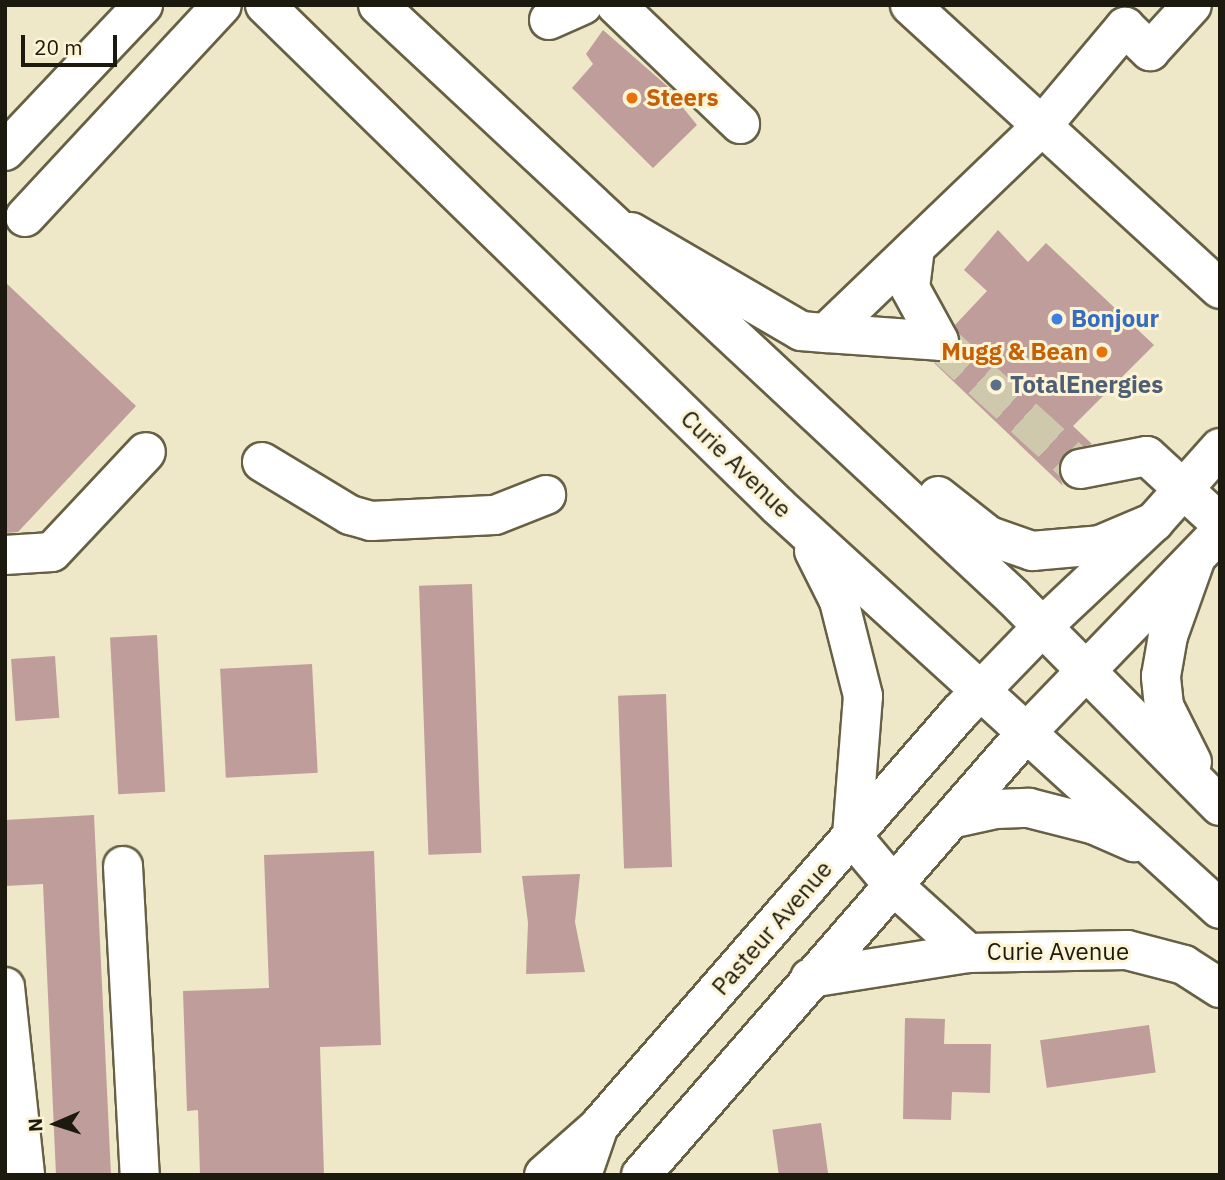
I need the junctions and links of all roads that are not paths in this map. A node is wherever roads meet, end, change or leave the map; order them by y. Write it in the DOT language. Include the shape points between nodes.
graph roads {
  1 [pos="143,5"];
  2 [pos="222,5"];
  3 [pos="265,5"];
  4 [pos="377,5"];
  5 [pos="583,5"];
  6 [pos="616,5"];
  7 [pos="910,5"];
  8 [pos="1192,5"];
  9 [pos="549,20"];
  10 [pos="740,124"];
  11 [pos="1041,127"];
  12 [pos="5,151"];
  13 [pos="25,217"];
  14 [pos="603,217"];
  15 [pos="915,248"];
  16 [pos="1220,289"];
  17 [pos="826,333"];
  18 [pos="799,398"];
  19 [pos="1218,448"];
  20 [pos="146,452"];
  21 [pos="261,462"];
  22 [pos="1080,469"];
  23 [pos="1183,489"];
  24 [pos="546,495"];
  25 [pos="778,506"];
  26 [pos="1154,522"];
  27 [pos="1220,523"];
  28 [pos="1208,546"];
  29 [pos="5,555"];
  30 [pos="1041,628"];
  31 [pos="1085,671"];
  32 [pos="982,692"];
  33 [pos="1026,733"];
  34 [pos="1215,802"];
  35 [pos="955,818"];
  36 [pos="852,836"];
  37 [pos="1162,855"];
  38 [pos="123,866"];
  39 [pos="894,886"];
  40 [pos="1220,909"];
  41 [pos="968,953"];
  42 [pos="810,978"];
  43 [pos="5,987"];
  44 [pos="1220,988"];
  45 [pos="599,1126"];
  46 [pos="25,1175"];
  47 [pos="140,1175"];
  48 [pos="544,1175"];
  49 [pos="582,1175"];
  50 [pos="641,1175"];
  1 -- 12 [label="main road"];
  2 -- 13 [label="main road"];
  3 -- 25 [label="main road, Curie Avenue"];
  4 -- 14 [label="main road"];
  5 -- 9 [label="main road"];
  6 -- 10 [label="main road"];
  7 -- 11 [label="main road"];
  8 -- 11 [label="main road" via="1150,51 1125,27"];
  11 -- 15 [label="main road"];
  11 -- 16 [label="main road"];
  14 -- 17 [label="main road" via="801,331"];
  14 -- 18 [label="main road"];
  15 -- 17 [label="main road"];
  15 -- 17 [label="main road" via="910,288 939,341"];
  18 -- 26 [label="main road" via="989,536 1015,549 1058,551 1100,545"];
  18 -- 30 [label="main road"];
  19 -- 23 [label="main road, Pasteur Avenue"];
  20 -- 29 [label="main road" via="52,552"];
  21 -- 24 [label="main road" via="350,515 371,521 495,515"];
  22 -- 23 [label="main road" via="1147,456"];
  23 -- 26 [label="main road, Pasteur Avenue"];
  23 -- 27 [label="main road"];
  25 -- 32 [label="main road, Curie Avenue"];
  25 -- 36 [label="main road" via="832,579 857,659 864,719"];
  26 -- 30 [label="main road, Pasteur Avenue"];
  28 -- 31 [label="main road"];
  28 -- 34 [label="main road" via="1168,635 1161,692 1169,721"];
  30 -- 31 [label="main road"];
  30 -- 32 [label="main road, Pasteur Avenue"];
  31 -- 33 [label="main road"];
  31 -- 34 [label="main road"];
  32 -- 33 [label="main road, Curie Avenue"];
  32 -- 36 [label="main road, Pasteur Avenue"];
  33 -- 35 [label="main road"];
  33 -- 37 [label="main road, Curie Avenue"];
  35 -- 37 [label="main road" via="1029,808 1095,825"];
  35 -- 39 [label="main road"];
  36 -- 39 [label="main road, Curie Avenue"];
  36 -- 45 [label="main road, Pasteur Avenue"];
  37 -- 40 [label="main road, Curie Avenue"];
  38 -- 47 [label="main road"];
  39 -- 41 [label="main road, Curie Avenue"];
  39 -- 42 [label="main road"];
  41 -- 42 [label="main road"];
  41 -- 44 [label="main road, Curie Avenue" via="1127,950 1184,965"];
  42 -- 50 [label="main road"];
  43 -- 46 [label="main road"];
  45 -- 48 [label="main road"];
  45 -- 49 [label="main road, Pasteur Avenue"];
}
